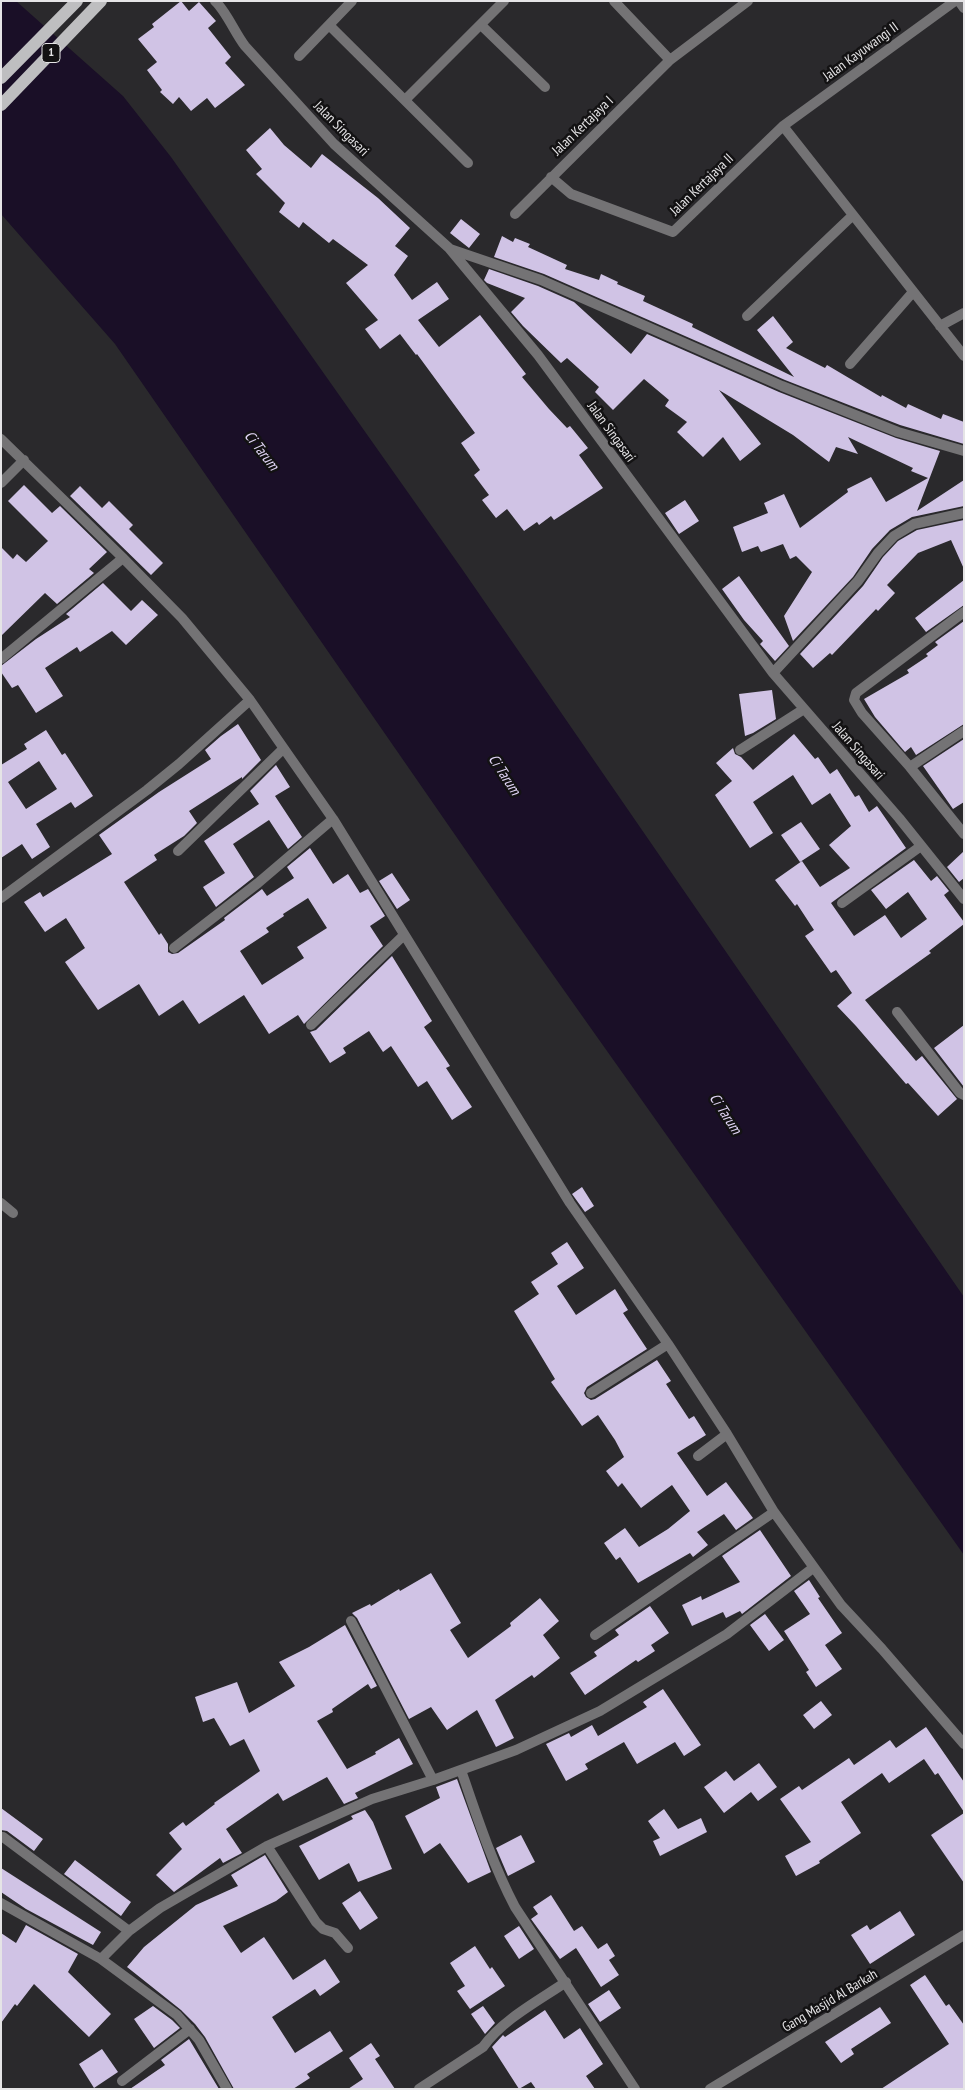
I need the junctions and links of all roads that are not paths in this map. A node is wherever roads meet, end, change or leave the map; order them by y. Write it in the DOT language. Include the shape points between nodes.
graph roads {
  1 [pos="76,1"];
  2 [pos="101,1"];
  3 [pos="352,1"];
  4 [pos="504,1"];
  5 [pos="614,1"];
  6 [pos="748,1"];
  7 [pos="957,1"];
  8 [pos="221,3"];
  9 [pos="964,8"];
  10 [pos="329,25"];
  11 [pos="480,25"];
  12 [pos="299,56"];
  13 [pos="670,60"];
  14 [pos="1,78"];
  15 [pos="545,87"];
  16 [pos="404,100"];
  17 [pos="1,105"];
  18 [pos="783,126"];
  19 [pos="468,163"];
  20 [pos="551,177"];
  21 [pos="515,214"];
  22 [pos="853,215"];
  23 [pos="449,248"];
  24 [pos="913,292"];
  25 [pos="964,313"];
  26 [pos="747,316"];
  27 [pos="940,326"];
  28 [pos="964,356"];
  29 [pos="850,364"];
  30 [pos="1,439"];
  31 [pos="964,451"];
  32 [pos="24,460"];
  33 [pos="1,483"];
  34 [pos="964,513"];
  35 [pos="124,558"];
  36 [pos="964,612"];
  37 [pos="1,659"];
  38 [pos="773,673"];
  39 [pos="250,700"];
  40 [pos="804,709"];
  41 [pos="964,731"];
  42 [pos="283,749"];
  43 [pos="740,750"];
  44 [pos="910,767"];
  45 [pos="333,819"];
  46 [pos="964,834"];
  47 [pos="921,846"];
  48 [pos="178,851"];
  49 [pos="1,898"];
  50 [pos="964,899"];
  51 [pos="842,903"];
  52 [pos="404,934"];
  53 [pos="174,948"];
  54 [pos="898,1012"];
  55 [pos="311,1025"];
  56 [pos="964,1095"];
  57 [pos="1,1203"];
  58 [pos="13,1213"];
  59 [pos="668,1344"];
  60 [pos="590,1394"];
  61 [pos="728,1434"];
  62 [pos="698,1456"];
  63 [pos="774,1512"];
  64 [pos="813,1568"];
  65 [pos="351,1621"];
  66 [pos="595,1635"];
  67 [pos="964,1744"];
  68 [pos="461,1770"];
  69 [pos="433,1780"];
  70 [pos="3,1838"];
  71 [pos="267,1846"];
  72 [pos="1,1904"];
  73 [pos="128,1931"];
  74 [pos="964,1935"];
  75 [pos="348,1948"];
  76 [pos="101,1959"];
  77 [pos="566,1982"];
  78 [pos="190,2029"];
  79 [pos="122,2081"];
  80 [pos="227,2089"];
  81 [pos="419,2089"];
  82 [pos="635,2089"];
  83 [pos="710,2089"];
  1 -- 14 [label="main road, 1"];
  2 -- 17 [label="main road, 1"];
  3 -- 10 [label="street"];
  4 -- 11 [label="street"];
  5 -- 13 [label="street"];
  6 -- 13 [label="street, Jalan Kertajaya I"];
  7 -- 9 [label="street, Jalan Kayuwangi II"];
  7 -- 18 [label="street, Jalan Kayuwangi II"];
  8 -- 23 [label="street, Jalan Singasari" via="244,46 311,121"];
  10 -- 12 [label="street"];
  10 -- 16 [label="street"];
  11 -- 15 [label="street"];
  11 -- 16 [label="street"];
  13 -- 20 [label="street, Jalan Kertajaya I"];
  16 -- 19 [label="street"];
  18 -- 20 [label="street, Jalan Kertajaya II" via="673,232 571,194"];
  18 -- 22 [label="street"];
  20 -- 21 [label="street, Jalan Kertajaya I"];
  22 -- 24 [label="street"];
  22 -- 26 [label="street"];
  23 -- 31 [label="street" via="541,280 782,386 898,432"];
  23 -- 38 [label="street, Jalan Singasari" via="538,355"];
  24 -- 27 [label="street"];
  24 -- 29 [label="street"];
  25 -- 27 [label="street"];
  27 -- 28 [label="street"];
  30 -- 32 [label="street"];
  32 -- 33 [label="street"];
  32 -- 35 [label="street"];
  34 -- 38 [label="street" via="914,524 894,536 858,581"];
  35 -- 37 [label="street"];
  35 -- 39 [label="street" via="182,618"];
  36 -- 44 [label="street" via="856,693 854,700 862,713"];
  38 -- 40 [label="street, Jalan Singasari"];
  39 -- 42 [label="street"];
  39 -- 49 [label="street" via="180,764"];
  40 -- 43 [label="street"];
  40 -- 47 [label="street, Jalan Singasari"];
  41 -- 44 [label="street"];
  42 -- 45 [label="street"];
  42 -- 48 [label="street"];
  44 -- 46 [label="street"];
  45 -- 52 [label="street"];
  45 -- 53 [label="street"];
  47 -- 50 [label="street, Jalan Singasari"];
  47 -- 51 [label="street"];
  52 -- 55 [label="street"];
  52 -- 59 [label="street" via="570,1202"];
  54 -- 56 [label="street"];
  57 -- 58 [label="street"];
  59 -- 60 [label="street"];
  59 -- 61 [label="street"];
  61 -- 62 [label="street"];
  61 -- 63 [label="street"];
  63 -- 64 [label="street"];
  63 -- 66 [label="street"];
  64 -- 67 [label="street" via="841,1605"];
  64 -- 68 [label="street" via="727,1634 600,1712 516,1750"];
  65 -- 69 [label="street"];
  68 -- 69 [label="street"];
  68 -- 77 [label="street" via="500,1879"];
  69 -- 71 [label="street" via="372,1799"];
  70 -- 73 [label="street"];
  71 -- 73 [label="street" via="160,1908"];
  71 -- 75 [label="street" via="313,1919 320,1927 335,1933"];
  72 -- 76 [label="street"];
  73 -- 76 [label="street"];
  74 -- 83 [label="street, Gang Masjid Al Barkah"];
  76 -- 78 [label="street" via="177,2015"];
  77 -- 81 [label="street" via="514,2018 483,2047"];
  77 -- 82 [label="street"];
  78 -- 79 [label="street"];
  78 -- 80 [label="street"];
}
